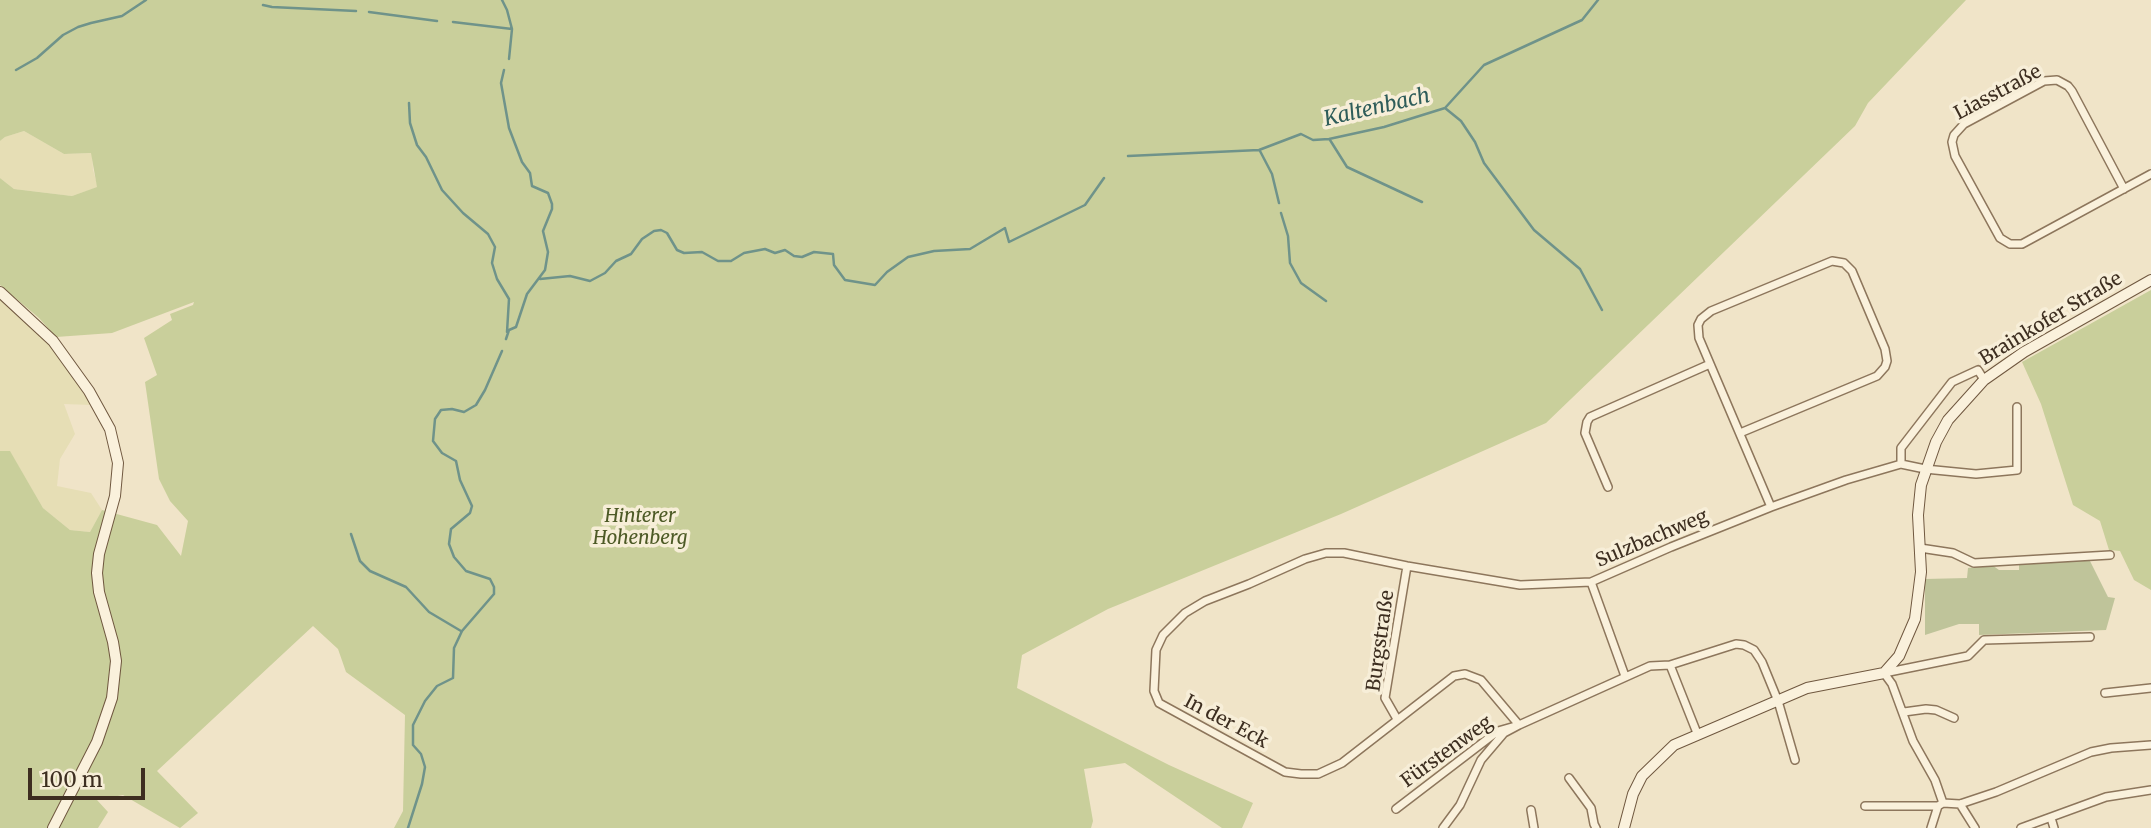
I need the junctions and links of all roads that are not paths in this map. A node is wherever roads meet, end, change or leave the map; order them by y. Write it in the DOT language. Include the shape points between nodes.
graph roads {
  1 [pos="2151,174"];
  2 [pos="2124,189"];
  3 [pos="2151,280"];
  4 [pos="0,292"];
  5 [pos="1710,365"];
  6 [pos="1984,380"];
  7 [pos="2017,407"];
  8 [pos="1740,433"];
  9 [pos="1901,464"];
  10 [pos="1925,469"];
  11 [pos="1608,487"];
  12 [pos="1771,507"];
  13 [pos="1920,548"];
  14 [pos="2110,555"];
  15 [pos="1407,566"];
  16 [pos="1591,582"];
  17 [pos="2090,637"];
  18 [pos="1670,665"];
  19 [pos="1884,673"];
  20 [pos="1625,676"];
  21 [pos="2151,688"];
  22 [pos="2105,693"];
  23 [pos="1777,701"];
  24 [pos="1904,712"];
  25 [pos="1954,718"];
  26 [pos="1397,719"];
  27 [pos="1519,725"];
  28 [pos="1697,733"];
  29 [pos="2151,746"];
  30 [pos="1795,760"];
  31 [pos="1569,778"];
  32 [pos="2151,790"];
  33 [pos="1941,804"];
  34 [pos="1960,804"];
  35 [pos="1865,807"];
  36 [pos="1396,809"];
  37 [pos="1531,810"];
  38 [pos="2051,818"];
  39 [pos="53,828"];
  40 [pos="1443,828"];
  41 [pos="1534,828"];
  42 [pos="1597,828"];
  43 [pos="1624,828"];
  44 [pos="1931,828"];
  45 [pos="1975,828"];
  46 [pos="2021,828"];
  47 [pos="2054,828"];
  1 -- 2 [label="street, Liasstraße"];
  2 -- 2 [label="street, Liasstraße" via="2022,244 2010,244 2000,238 1955,156 1954,135 1964,124 2044,81 2057,80 2072,91"];
  3 -- 6 [label="main road, Brainkofer Straße"];
  4 -- 39 [label="main road" via="52,341 89,391 110,429 118,463 97,573 116,661 112,698 97,742"];
  5 -- 8 [label="street"];
  5 -- 8 [label="street" via="1698,332 1705,314 1832,261 1849,266 1885,349 1885,367 1877,376"];
  5 -- 11 [label="street" via="1590,417 1585,433"];
  6 -- 9 [label="street" via="1978,370 1952,382 1901,448"];
  6 -- 10 [label="main road, Brainkofer Straße" via="1948,420"];
  7 -- 10 [label="street, Sulzbachweg" via="2017,470 1976,474"];
  8 -- 12 [label="street"];
  9 -- 10 [label="street, Sulzbachweg"];
  9 -- 12 [label="street, Sulzbachweg"];
  10 -- 13 [label="main road, Brainkofer Straße" via="1918,515"];
  12 -- 16 [label="street, Sulzbachweg"];
  13 -- 14 [label="street" via="1953,553 1974,563"];
  13 -- 19 [label="main road, Brainkofer Straße" via="1915,620 1899,656"];
  15 -- 16 [label="street, Sulzbachweg" via="1520,585"];
  15 -- 26 [label="street, Burgstraße" via="1385,698"];
  15 -- 26 [label="street, In der Eck" via="1344,553 1326,552 1305,559 1185,612 1163,635 1156,650 1154,691 1159,703 1285,772 1329,770"];
  16 -- 20 [label="street"];
  17 -- 19 [label="street" via="1984,640 1968,656"];
  18 -- 20 [label="street" via="1650,666"];
  18 -- 23 [label="street" via="1744,645 1762,662"];
  18 -- 28 [label="street"];
  19 -- 23 [label="main road" via="1807,688"];
  19 -- 24 [label="street"];
  20 -- 27 [label="street"];
  21 -- 22 [label="street"];
  23 -- 28 [label="main road"];
  23 -- 30 [label="street"];
  24 -- 25 [label="street" via="1936,710"];
  24 -- 33 [label="street"];
  26 -- 27 [label="street, In der Eck" via="1454,676 1465,674 1481,680"];
  27 -- 36 [label="street, Fürstenweg" via="1499,731"];
  27 -- 40 [label="street" via="1504,733 1481,760 1460,805"];
  28 -- 43 [label="main road" via="1674,745 1642,776"];
  29 -- 34 [label="street" via="2091,752"];
  31 -- 42 [label="street" via="1591,808"];
  32 -- 38 [label="street" via="2106,797"];
  33 -- 34 [label="street"];
  33 -- 35 [label="street"];
  33 -- 44 [label="street"];
  34 -- 45 [label="street"];
  37 -- 41 [label="street"];
  38 -- 46 [label="street"];
  38 -- 47 [label="street"];
}
